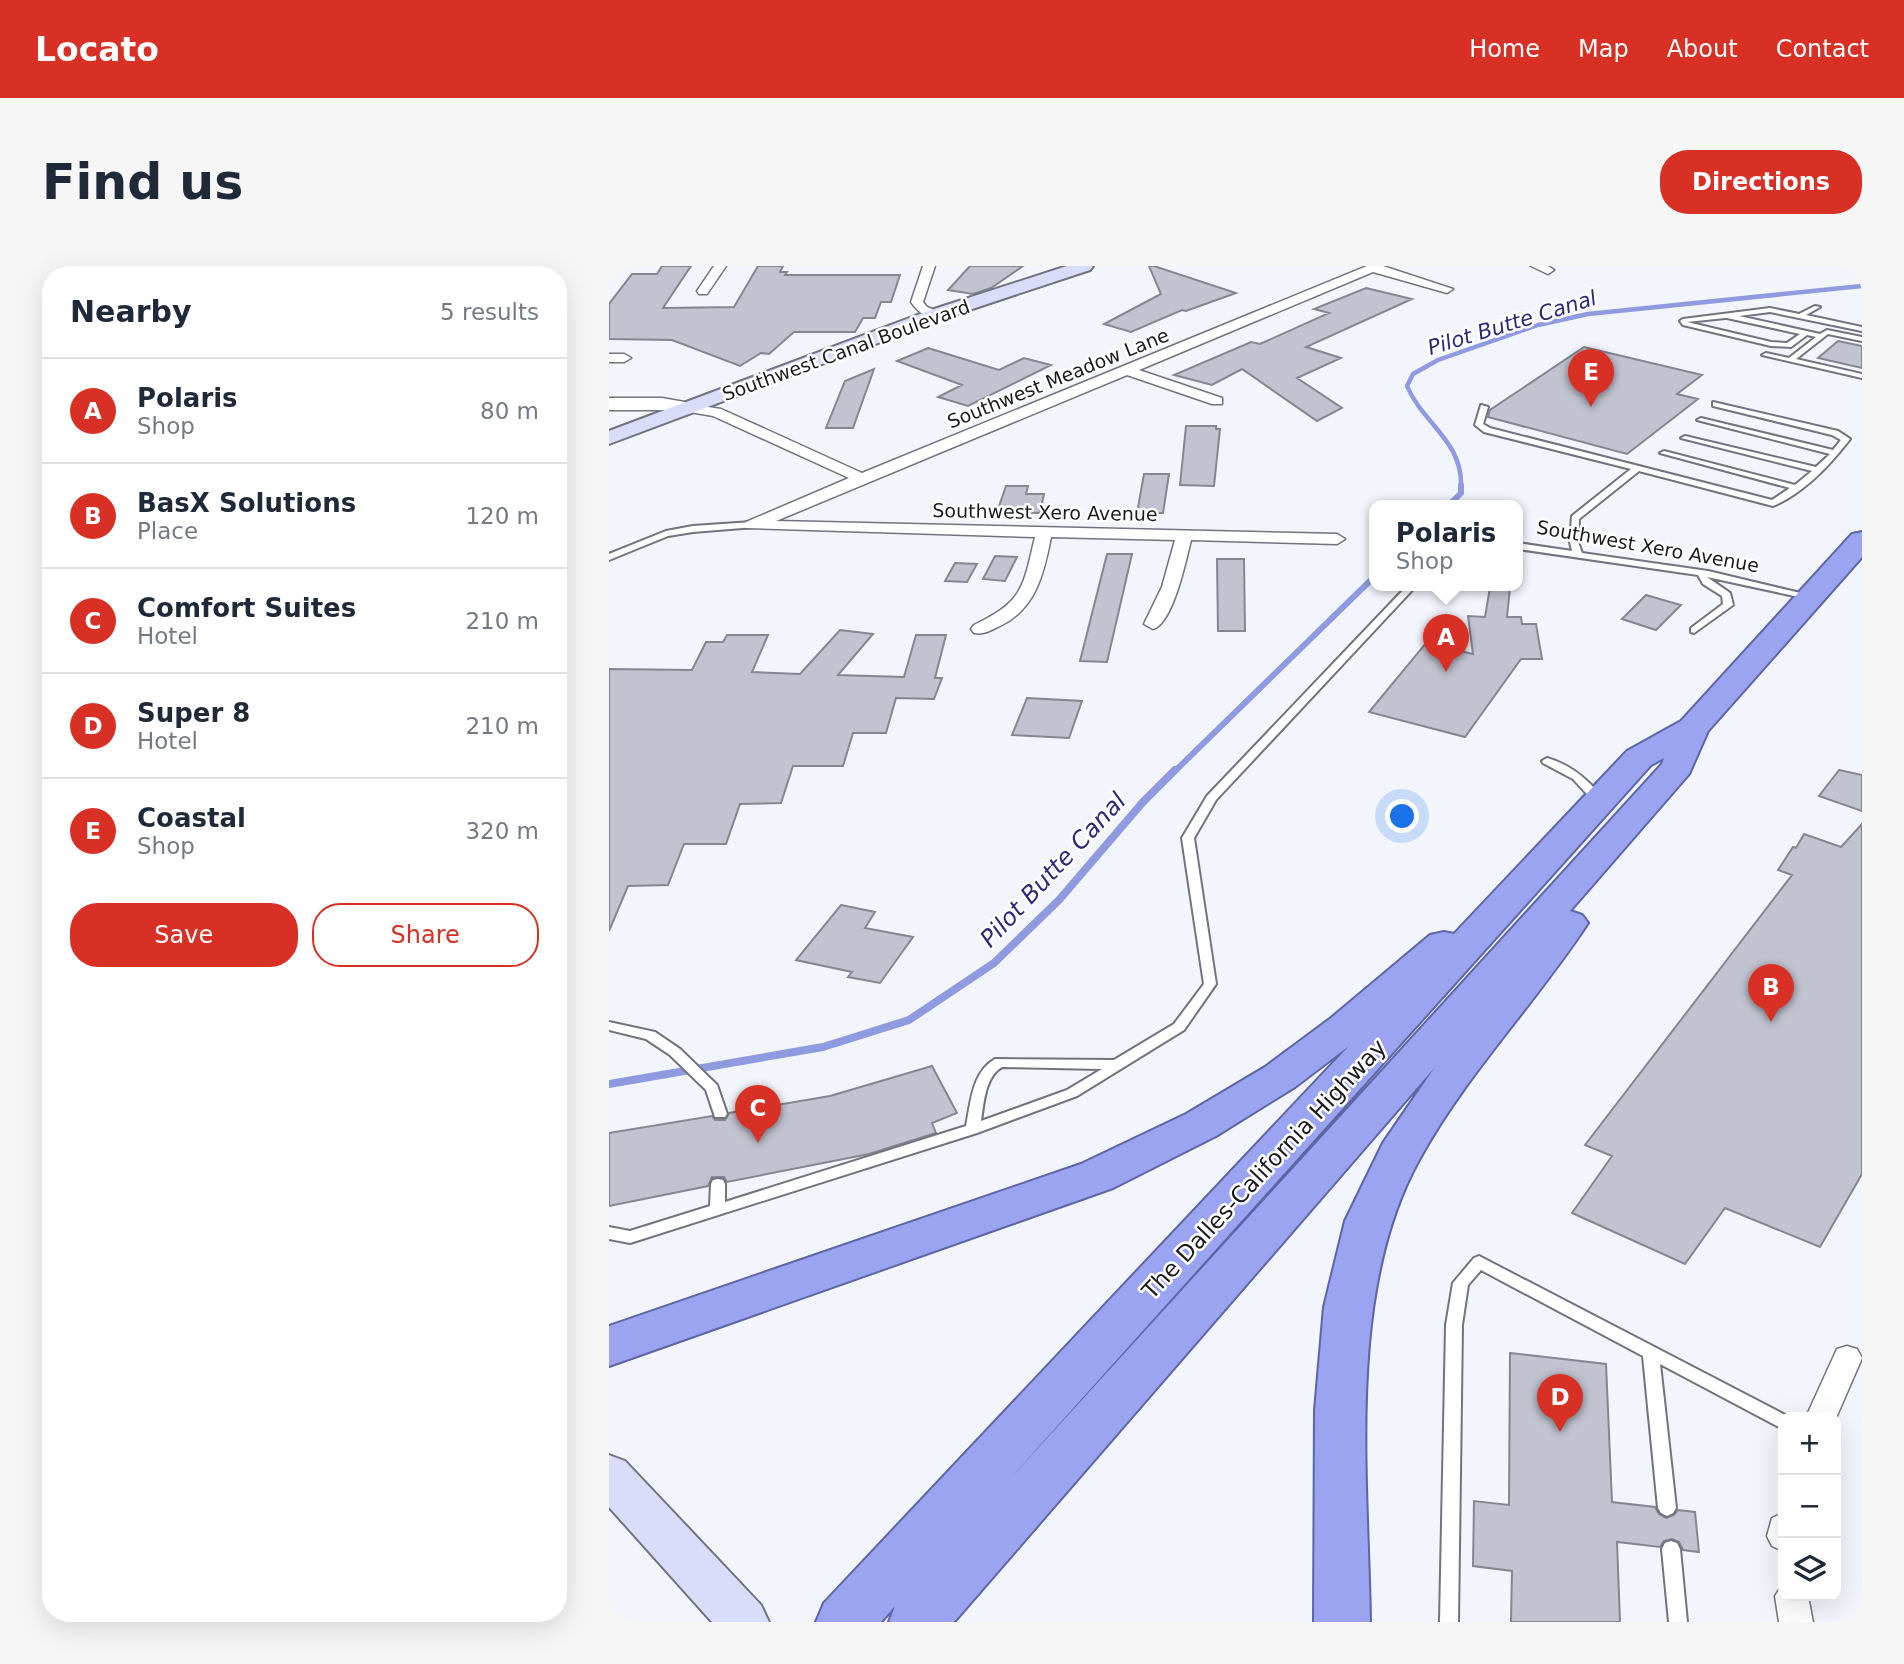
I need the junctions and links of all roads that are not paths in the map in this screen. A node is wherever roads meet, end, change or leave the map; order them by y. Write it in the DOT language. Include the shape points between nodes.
graph roads {
  1 [pos="720,266"];
  2 [pos="929,266"];
  3 [pos="1084,266"];
  4 [pos="1375,267"];
  5 [pos="1447,289"];
  6 [pos="703,291"];
  7 [pos="1817,307"];
  8 [pos="935,315"];
  9 [pos="1730,315"];
  10 [pos="1800,316"];
  11 [pos="1837,323"];
  12 [pos="1862,329"];
  13 [pos="1805,333"];
  14 [pos="1824,334"];
  15 [pos="1862,339"];
  16 [pos="1766,355"];
  17 [pos="609,358"];
  18 [pos="624,358"];
  19 [pos="1791,360"];
  20 [pos="1128,372"];
  21 [pos="1862,376"];
  22 [pos="1217,401"];
  23 [pos="609,404"];
  24 [pos="1716,404"];
  25 [pos="1483,407"];
  26 [pos="689,408"];
  27 [pos="1701,420"];
  28 [pos="609,438"];
  29 [pos="1685,438"];
  30 [pos="1664,453"];
  31 [pos="1836,453"];
  32 [pos="1637,469"];
  33 [pos="1818,470"];
  34 [pos="861,478"];
  35 [pos="1799,488"];
  36 [pos="752,525"];
  37 [pos="1044,533"];
  38 [pos="1184,536"];
  39 [pos="1337,539"];
  40 [pos="1862,540"];
  41 [pos="1523,547"];
  42 [pos="1578,555"];
  43 [pos="609,557"];
  44 [pos="1708,574"];
  45 [pos="1407,591"];
  46 [pos="1812,598"];
  47 [pos="1153,624"];
  48 [pos="980,629"];
  49 [pos="1694,630"];
  50 [pos="1547,761"];
  51 [pos="1619,806"];
  52 [pos="1510,901"];
  53 [pos="609,1026"];
  54 [pos="1116,1065"];
  55 [pos="720,1114"];
  56 [pos="972,1129"];
  57 [pos="718,1184"];
  58 [pos="717,1209"];
  59 [pos="609,1233"];
  60 [pos="609,1346"];
  61 [pos="1651,1352"];
  62 [pos="1847,1358"];
  63 [pos="1823,1412"];
  64 [pos="1778,1418"];
  65 [pos="609,1475"];
  66 [pos="1667,1508"];
  67 [pos="1671,1549"];
  68 [pos="1793,1601"];
  69 [pos="744,1622"];
  70 [pos="844,1622"];
  71 [pos="917,1622"];
  72 [pos="1342,1622"];
  73 [pos="1449,1622"];
  74 [pos="1678,1622"];
  75 [pos="1796,1622"];
  1 -- 6 [label="street"];
  2 -- 8 [label="street" via="917,302"];
  3 -- 8 [label="main road, Southwest Canal Boulevard"];
  4 -- 5 [label="street"];
  4 -- 20 [label="street, Southwest Meadow Lane"];
  7 -- 10 [label="lane"];
  8 -- 26 [label="main road, Southwest Canal Boulevard"];
  9 -- 10 [label="lane" via="1770,310"];
  9 -- 13 [label="lane"];
  9 -- 13 [label="lane" via="1683,321 1770,344 1788,345"];
  10 -- 11 [label="lane"];
  11 -- 12 [label="lane"];
  11 -- 14 [label="lane"];
  13 -- 14 [label="lane"];
  14 -- 15 [label="lane"];
  14 -- 19 [label="lane"];
  16 -- 19 [label="lane"];
  17 -- 18 [label="street"];
  19 -- 21 [label="lane"];
  20 -- 22 [label="street"];
  20 -- 34 [label="street, Southwest Meadow Lane"];
  23 -- 26 [label="street"];
  24 -- 31 [label="lane" via="1835,433 1846,439"];
  25 -- 32 [label="lane" via="1479,425 1487,430"];
  26 -- 28 [label="main road, Southwest Canal Boulevard"];
  26 -- 34 [label="street" via="716,412"];
  27 -- 31 [label="lane"];
  29 -- 33 [label="lane"];
  30 -- 35 [label="lane"];
  31 -- 33 [label="lane"];
  32 -- 35 [label="lane" via="1773,503"];
  32 -- 42 [label="lane" via="1575,518"];
  33 -- 35 [label="lane"];
  34 -- 36 [label="street, Southwest Meadow Lane"];
  36 -- 37 [label="street, Southwest Xero Avenue"];
  36 -- 43 [label="lane" via="666,534"];
  37 -- 38 [label="street, Southwest Xero Avenue"];
  37 -- 48 [label="street" via="1037,568 1013,613"];
  38 -- 39 [label="street, Southwest Xero Avenue"];
  38 -- 47 [label="street" via="1171,587"];
  40 -- 46 [label="highway, The Dalles-California Highway"];
  41 -- 42 [label="lane, Southwest Xero Avenue"];
  42 -- 44 [label="lane, Southwest Xero Avenue"];
  44 -- 46 [label="lane, Southwest Xero Avenue"];
  44 -- 49 [label="lane" via="1702,576 1727,595 1728,605"];
  45 -- 54 [label="lane" via="1211,799 1188,838 1210,984 1179,1027"];
  46 -- 51 [label="highway, The Dalles-California Highway" via="1693,728 1677,766"];
  50 -- 51 [label="lane" via="1565,768"];
  51 -- 52 [label="highway, The Dalles-California Highway"];
  51 -- 71 [label="highway, The Dalles-California Highway"];
  51 -- 72 [label="highway" via="1611,871 1460,1062 1406,1143 1368,1221 1348,1307 1341,1410"];
  52 -- 60 [label="highway" via="1440,946 1280,1077 1201,1125 1097,1176"];
  52 -- 70 [label="highway, The Dalles-California Highway"];
  53 -- 55 [label="lane" via="650,1035 675,1052 712,1088"];
  54 -- 56 [label="lane" via="1072,1093"];
  54 -- 56 [label="lane" via="991,1065"];
  56 -- 58 [label="lane"];
  57 -- 58 [label="lane"];
  58 -- 59 [label="lane" via="630,1237"];
  61 -- 64 [label="lane"];
  61 -- 66 [label="lane"];
  61 -- 73 [label="lane" via="1479,1262 1461,1283 1454,1325"];
  62 -- 63 [label="street"];
  65 -- 69 [label="main road"];
  67 -- 74 [label="lane"];
  68 -- 75 [label="street"];
}
